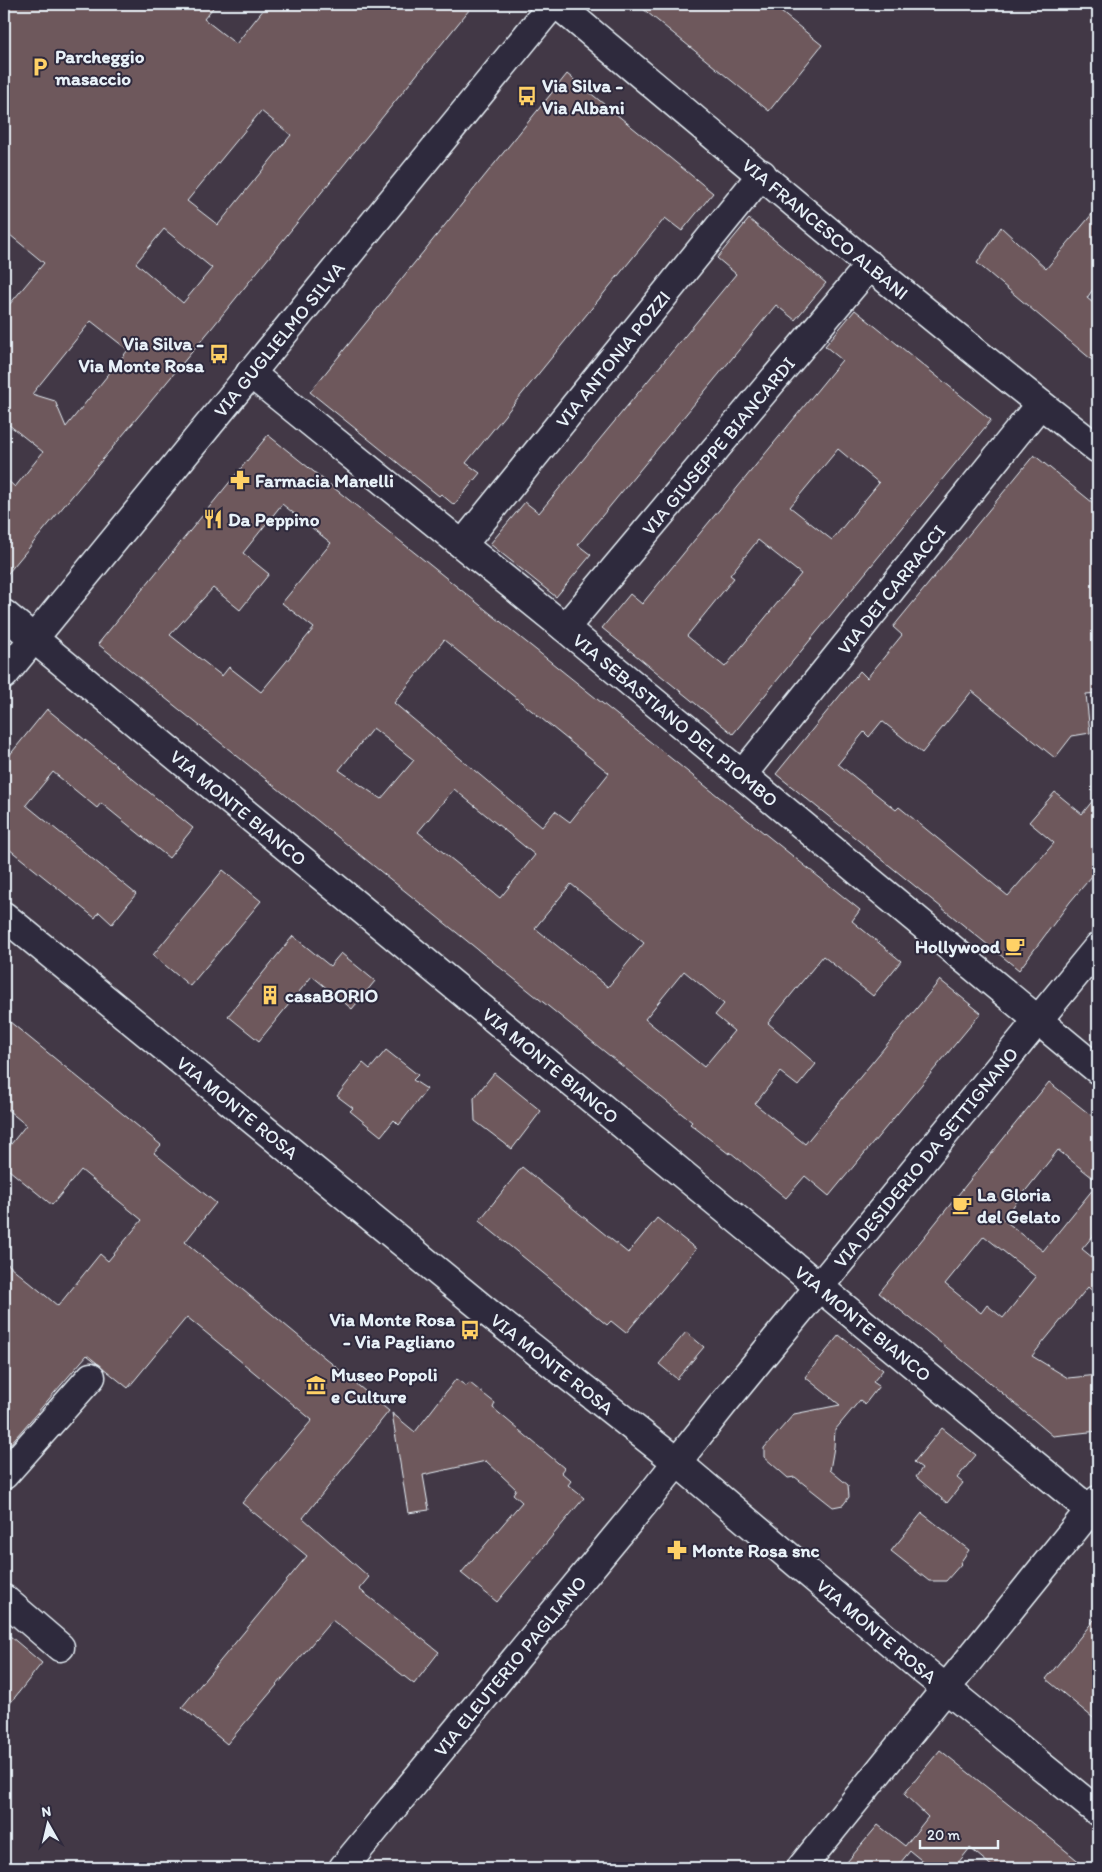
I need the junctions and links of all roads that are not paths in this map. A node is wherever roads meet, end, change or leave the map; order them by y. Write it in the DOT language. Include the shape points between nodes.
graph roads {
  1 [pos="553,4"];
  2 [pos="557,4"];
  3 [pos="762,174"];
  4 [pos="870,265"];
  5 [pos="250,374"];
  6 [pos="1040,404"];
  7 [pos="1098,449"];
  8 [pos="463,544"];
  9 [pos="4,614"];
  10 [pos="565,628"];
  11 [pos="34,638"];
  12 [pos="4,675"];
  13 [pos="742,775"];
  14 [pos="4,916"];
  15 [pos="1098,947"];
  16 [pos="1040,1020"];
  17 [pos="1098,1070"];
  18 [pos="820,1287"];
  19 [pos="91,1377"];
  20 [pos="677,1462"];
  21 [pos="4,1475"];
  22 [pos="1096,1509"];
  23 [pos="4,1599"];
  24 [pos="60,1646"];
  25 [pos="946,1688"];
  26 [pos="1098,1812"];
  27 [pos="343,1868"];
  28 [pos="801,1868"];
  1 -- 5 [label="street, VIA GUGLIELMO SILVA"];
  2 -- 3 [label="street, VIA FRANCESCO ALBANI"];
  3 -- 4 [label="street, VIA FRANCESCO ALBANI"];
  3 -- 8 [label="street, VIA ANTONIA POZZI"];
  4 -- 6 [label="street, VIA FRANCESCO ALBANI"];
  4 -- 10 [label="street, VIA GIUSEPPE BIANCARDI"];
  5 -- 8 [label="street, VIA SEBASTIANO DEL PIOMBO"];
  5 -- 11 [label="street, VIA GUGLIELMO SILVA"];
  6 -- 7 [label="street, VIA FRANCESCO ALBANI"];
  6 -- 13 [label="street, VIA DEI CARRACCI"];
  8 -- 10 [label="street, VIA SEBASTIANO DEL PIOMBO"];
  9 -- 11 [label="street, VIA MONTE BIANCO"];
  10 -- 13 [label="street, VIA SEBASTIANO DEL PIOMBO"];
  11 -- 12 [label="street, VIA GUGLIELMO SILVA"];
  11 -- 18 [label="street, VIA MONTE BIANCO"];
  13 -- 16 [label="street, VIA SEBASTIANO DEL PIOMBO"];
  14 -- 20 [label="street, VIA MONTE ROSA" via="492,1316"];
  15 -- 16 [label="street, VIA DESIDERIO DA SETTIGNANO"];
  16 -- 17 [label="street, VIA SEBASTIANO DEL PIOMBO"];
  16 -- 18 [label="street, VIA DESIDERIO DA SETTIGNANO"];
  18 -- 20 [label="street, VIA DESIDERIO DA SETTIGNANO"];
  18 -- 22 [label="street, VIA MONTE BIANCO"];
  19 -- 21 [label="street"];
  20 -- 25 [label="street, VIA MONTE ROSA"];
  20 -- 27 [label="street, VIA ELEUTERIO PAGLIANO"];
  22 -- 25 [label="street"];
  23 -- 24 [label="street"];
  25 -- 26 [label="street, VIA MONTE ROSA"];
  25 -- 28 [label="street"];
}
